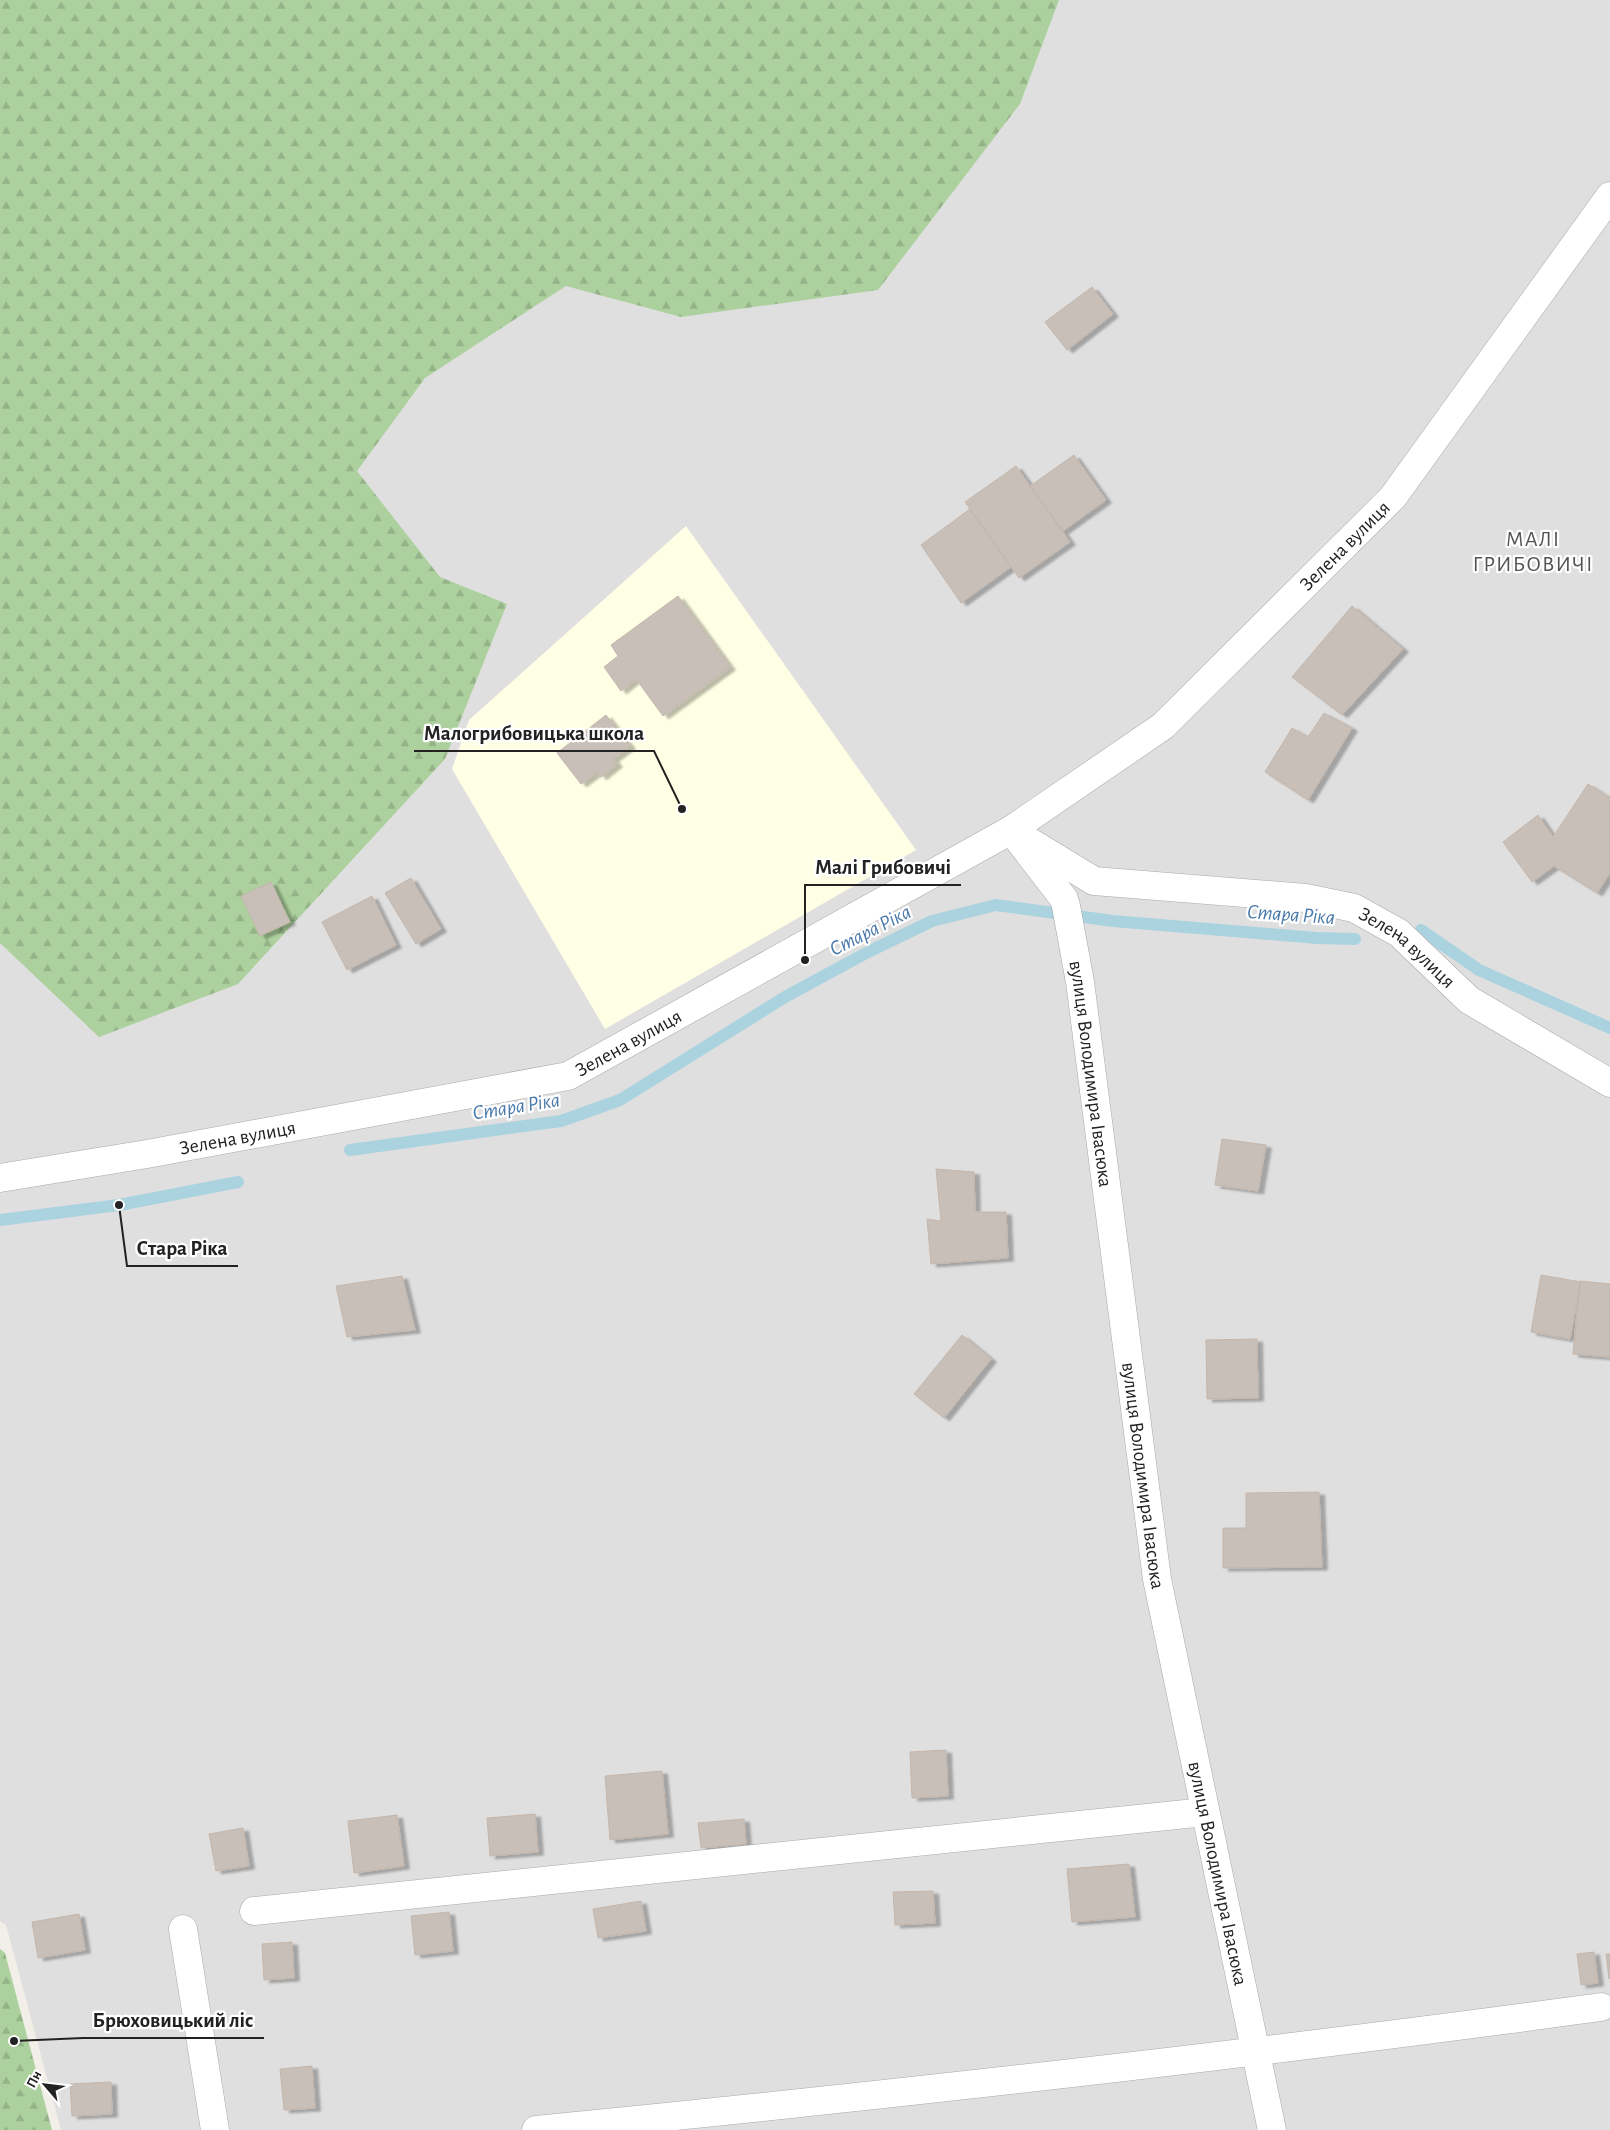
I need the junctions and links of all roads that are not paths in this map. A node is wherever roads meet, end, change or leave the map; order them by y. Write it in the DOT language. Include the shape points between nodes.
graph roads {
  1 [pos="1610,196"];
  2 [pos="1011,830"];
  3 [pos="1610,1084"];
  4 [pos="0,1178"];
  5 [pos="1204,1812"];
  6 [pos="254,1911"];
  7 [pos="183,1928"];
  8 [pos="1601,2007"];
  9 [pos="1255,2053"];
  10 [pos="215,2130"];
  11 [pos="536,2130"];
  12 [pos="1272,2130"];
  1 -- 2 [label="street, Зелена вулиця" via="1393,497 1163,726"];
  2 -- 3 [label="street, Зелена вулиця" via="1094,881 1306,898 1354,908 1399,933 1469,1000"];
  2 -- 4 [label="street, Зелена вулиця" via="568,1076"];
  2 -- 5 [label="street, вулиця Володимира Івасюка" via="1066,906 1080,982 1157,1579"];
  5 -- 6 [label="street"];
  5 -- 9 [label="street, вулиця Володимира Івасюка"];
  7 -- 10 [label="street"];
  8 -- 9 [label="street"];
  9 -- 11 [label="street"];
  9 -- 12 [label="street, вулиця Володимира Івасюка"];
}
